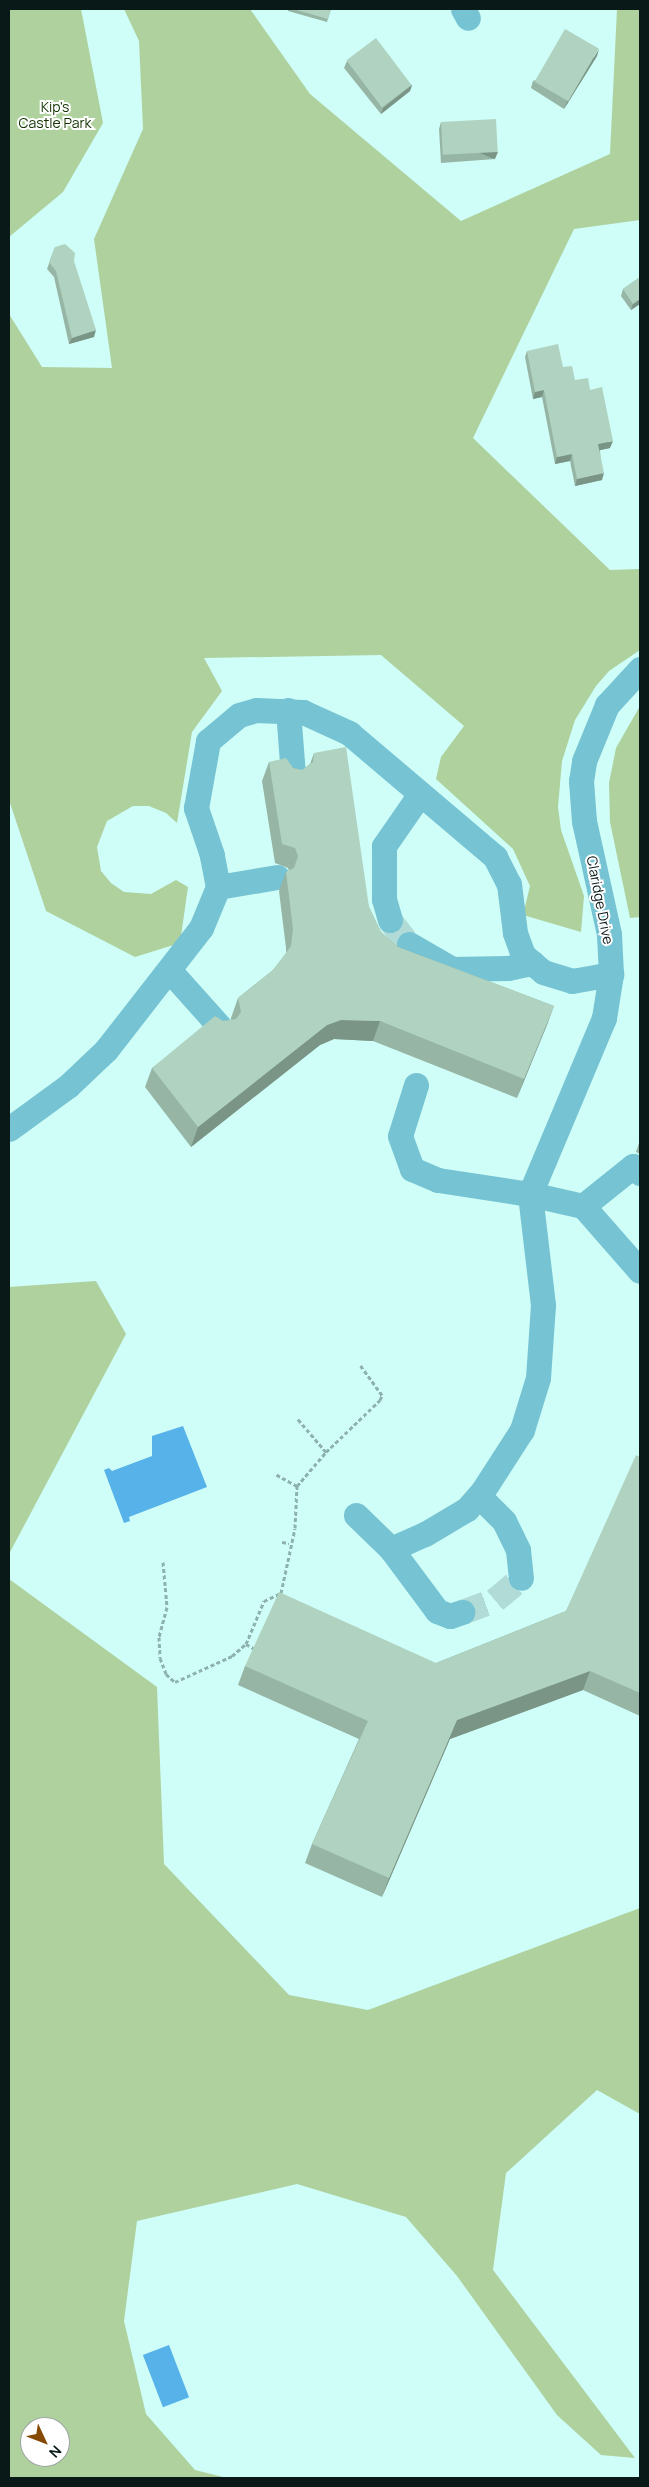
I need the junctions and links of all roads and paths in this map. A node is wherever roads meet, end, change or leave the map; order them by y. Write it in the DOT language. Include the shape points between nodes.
graph roads {
  1 [pos="640,669"];
  2 [pos="288,710"];
  3 [pos="293,775"];
  4 [pos="420,794"];
  5 [pos="277,877"];
  6 [pos="218,887"];
  7 [pos="390,920"];
  8 [pos="409,944"];
  9 [pos="532,963"];
  10 [pos="170,971"];
  11 [pos="611,974"];
  12 [pos="220,1027"];
  13 [pos="416,1085"];
  14 [pos="9,1129"];
  15 [pos="640,1173"];
  16 [pos="530,1194"];
  17 [pos="583,1206"];
  18 [pos="640,1272"];
  19 [pos="360,1365"];
  20 [pos="297,1418"];
  21 [pos="326,1452"];
  22 [pos="274,1473"];
  23 [pos="297,1486"];
  24 [pos="479,1496"];
  25 [pos="356,1515"];
  26 [pos="282,1542"];
  27 [pos="289,1543"];
  28 [pos="391,1549"];
  29 [pos="163,1562"];
  30 [pos="521,1578"];
  31 [pos="462,1612"];
  32 [pos="246,1644"];
  33 [pos="255,1649"];
  1 -- 11 [label="street, Claridge Drive" via="620,688 597,723 581,781 584,821 609,934"];
  2 -- 3 [label="street"];
  2 -- 4 [label="street" via="303,712 349,733"];
  2 -- 6 [label="street" via="256,710 239,715 208,741 196,808 212,855"];
  4 -- 7 [label="street" via="384,846 384,899"];
  4 -- 9 [label="street" via="495,857 509,884 515,933 523,955"];
  5 -- 6 [label="street"];
  6 -- 10 [label="street" via="201,928"];
  8 -- 9 [label="street" via="452,969 508,968"];
  9 -- 11 [label="street" via="543,972 572,980"];
  10 -- 12 [label="street"];
  10 -- 14 [label="street" via="106,1050 68,1086"];
  11 -- 16 [label="street, Claridge Drive" via="604,1018"];
  13 -- 16 [label="street" via="400,1136 412,1169 438,1180"];
  15 -- 17 [label="street" via="633,1166"];
  16 -- 17 [label="street"];
  16 -- 24 [label="street" via="544,1305 538,1378 522,1430"];
  17 -- 18 [label="street"];
  19 -- 21 [label="path" via="382,1394 380,1400"];
  20 -- 21 [label="path"];
  21 -- 23 [label="path"];
  22 -- 23 [label="path"];
  23 -- 27 [label="path" via="295,1528"];
  24 -- 28 [label="street" via="466,1509"];
  24 -- 30 [label="street" via="504,1521 518,1550"];
  25 -- 28 [label="street"];
  26 -- 27 [label="path"];
  27 -- 32 [label="path" via="281,1593 264,1602"];
  28 -- 31 [label="street" via="437,1611 450,1616"];
  29 -- 32 [label="path" via="167,1607 159,1637 160,1658 166,1674 175,1682 232,1656"];
  32 -- 33 [label="path"];
}
